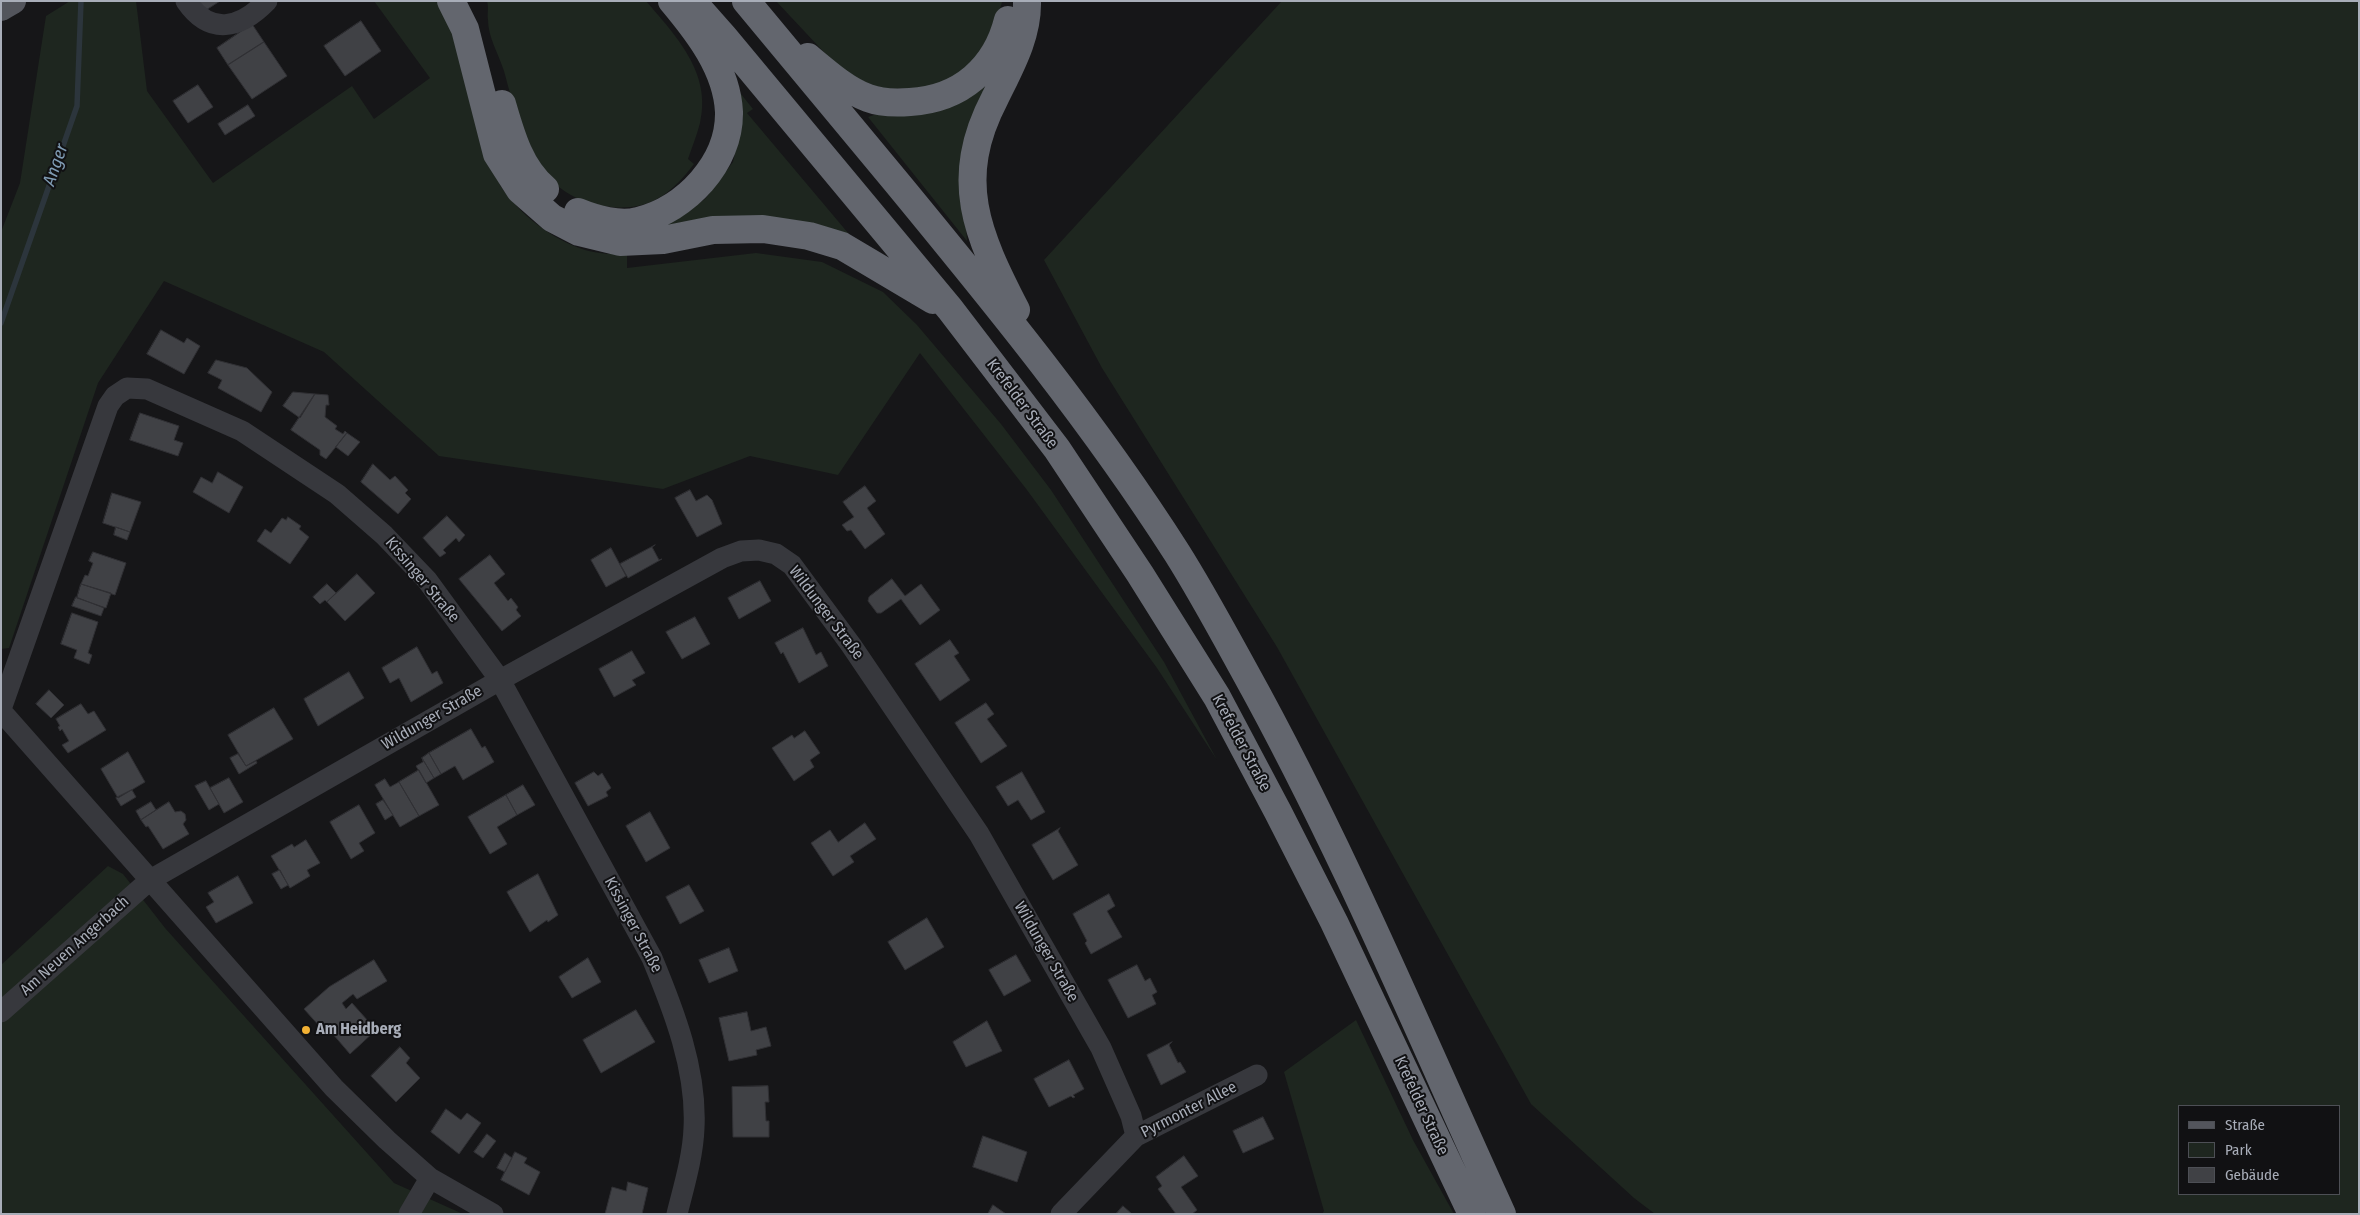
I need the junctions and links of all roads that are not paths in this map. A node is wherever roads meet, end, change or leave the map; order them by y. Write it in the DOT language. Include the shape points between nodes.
graph roads {
  1 [pos="12,1"];
  2 [pos="186,1"];
  3 [pos="267,1"];
  4 [pos="451,1"];
  5 [pos="466,1"];
  6 [pos="672,1"];
  7 [pos="692,1"];
  8 [pos="1009,1"];
  9 [pos="1027,1"];
  10 [pos="749,5"];
  11 [pos="1,8"];
  12 [pos="950,309"];
  13 [pos="1041,361"];
  14 [pos="500,680"];
  15 [pos="1,710"];
  16 [pos="150,880"];
  17 [pos="1,1012"];
  18 [pos="1257,1075"];
  19 [pos="1136,1136"];
  20 [pos="430,1178"];
  21 [pos="409,1214"];
  22 [pos="492,1214"];
  23 [pos="677,1214"];
  24 [pos="1061,1214"];
  25 [pos="1472,1214"];
  26 [pos="1502,1214"];
  1 -- 11 [label="main road"];
  2 -- 3 [label="street" via="203,19 221,26 240,22"];
  4 -- 12 [label="highway" via="465,29 497,154 520,190 552,218 579,232 620,242 663,240 713,230 763,229 809,236 842,246"];
  5 -- 6 [label="highway" via="479,28 514,142 533,179 564,205 597,220 637,222 678,204 706,176 720,156 726,135 729,111 721,76 703,38"];
  7 -- 12 [label="highway, Krefelder Straße"];
  8 -- 10 [label="highway" via="1006,32 997,52 981,73 962,88 941,97 895,103 868,98 834,79"];
  9 -- 13 [label="highway" via="1027,19 1014,61 978,136 972,164 972,189 986,249"];
  10 -- 13 [label="highway"];
  12 -- 25 [label="highway, Krefelder Straße" via="1057,449 1217,696 1334,922"];
  13 -- 26 [label="highway, Krefelder Straße" via="1114,460 1177,554 1277,729 1357,893"];
  14 -- 15 [label="street, Kissinger Straße" via="427,580 384,534 337,494 242,431 147,389 127,388 108,406"];
  14 -- 16 [label="street, Wildunger Straße"];
  14 -- 19 [label="street, Wildunger Straße" via="722,558 759,550 776,554 792,565 851,645 979,834 1101,1048 1131,1116"];
  14 -- 23 [label="street, Kissinger Straße" via="652,958 671,1003 686,1057 694,1128"];
  15 -- 16 [label="street"];
  16 -- 17 [label="street, Am Neuen Angerbach"];
  16 -- 20 [label="street" via="334,1088"];
  18 -- 19 [label="street, Pyrmonter Allee"];
  19 -- 24 [label="street, Pyrmonter Allee"];
  20 -- 21 [label="street"];
  20 -- 22 [label="street"];
}
